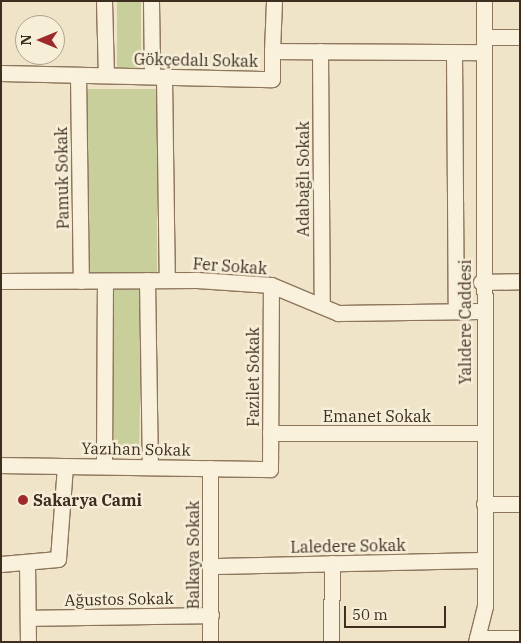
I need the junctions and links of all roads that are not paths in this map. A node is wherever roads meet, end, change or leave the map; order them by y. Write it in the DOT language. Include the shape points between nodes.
graph roads {
  1 [pos="104,1"];
  2 [pos="151,1"];
  3 [pos="274,1"];
  4 [pos="484,1"];
  5 [pos="520,37"];
  6 [pos="484,45"];
  7 [pos="272,51"];
  8 [pos="320,51"];
  9 [pos="454,52"];
  10 [pos="1,73"];
  11 [pos="78,75"];
  12 [pos="106,75"];
  13 [pos="158,77"];
  14 [pos="147,280"];
  15 [pos="167,280"];
  16 [pos="81,281"];
  17 [pos="105,281"];
  18 [pos="520,281"];
  19 [pos="1,282"];
  20 [pos="481,282"];
  21 [pos="271,286"];
  22 [pos="322,306"];
  23 [pos="456,311"];
  24 [pos="482,311"];
  25 [pos="270,433"];
  26 [pos="483,433"];
  27 [pos="1,465"];
  28 [pos="65,466"];
  29 [pos="104,466"];
  30 [pos="150,467"];
  31 [pos="210,468"];
  32 [pos="270,469"];
  33 [pos="484,504"];
  34 [pos="520,504"];
  35 [pos="485,560"];
  36 [pos="28,562"];
  37 [pos="1,564"];
  38 [pos="332,564"];
  39 [pos="213,566"];
  40 [pos="211,615"];
  41 [pos="28,618"];
  42 [pos="520,638"];
  43 [pos="477,640"];
  44 [pos="28,642"];
  45 [pos="210,642"];
  46 [pos="331,642"];
  1 -- 12 [label="street"];
  2 -- 13 [label="street"];
  3 -- 7 [label="street"];
  4 -- 6 [label="street, Yalıdere Caddesi"];
  5 -- 6 [label="street, Gökçedalı Sokak"];
  6 -- 9 [label="street, Gökçedalı Sokak"];
  6 -- 20 [label="street, Yalıdere Caddesi"];
  7 -- 8 [label="street, Gökçedalı Sokak"];
  7 -- 13 [label="street, Gökçedalı Sokak" via="272,79"];
  8 -- 9 [label="street, Gökçedalı Sokak"];
  8 -- 22 [label="street, Adabağlı Sokak"];
  9 -- 23 [label="street"];
  10 -- 11 [label="street, Gökçedalı Sokak"];
  11 -- 12 [label="street, Gökçedalı Sokak"];
  11 -- 16 [label="street, Pamuk Sokak"];
  12 -- 13 [label="street, Gökçedalı Sokak"];
  13 -- 15 [label="street"];
  14 -- 15 [label="street, Fer Sokak"];
  14 -- 17 [label="street, Fer Sokak"];
  14 -- 30 [label="street"];
  15 -- 21 [label="street, Fer Sokak"];
  16 -- 17 [label="street, Fer Sokak"];
  16 -- 19 [label="street, Fer Sokak"];
  17 -- 29 [label="street"];
  18 -- 20 [label="street"];
  20 -- 24 [label="street, Yalıdere Caddesi"];
  21 -- 22 [label="street, Fer Sokak"];
  21 -- 25 [label="street, Fazilet Sokak"];
  22 -- 23 [label="street, Fer Sokak" via="338,313"];
  23 -- 24 [label="street, Fer Sokak"];
  24 -- 26 [label="street, Yalıdere Caddesi"];
  25 -- 26 [label="street, Emanet Sokak"];
  25 -- 32 [label="street, Fazilet Sokak"];
  26 -- 33 [label="street, Yalıdere Caddesi"];
  27 -- 28 [label="street, Yazıhan Sokak"];
  28 -- 29 [label="street, Yazıhan Sokak"];
  28 -- 36 [label="street" via="58,560"];
  29 -- 30 [label="street, Yazıhan Sokak"];
  30 -- 31 [label="street, Yazıhan Sokak"];
  31 -- 32 [label="street, Yazıhan Sokak"];
  31 -- 39 [label="street, Balkaya Sokak"];
  33 -- 34 [label="street"];
  33 -- 35 [label="street, Yalıdere Caddesi"];
  35 -- 38 [label="street, Laledere Sokak"];
  35 -- 43 [label="street, Yalıdere Caddesi" via="485,606"];
  36 -- 37 [label="street"];
  36 -- 41 [label="street"];
  38 -- 39 [label="street, Laledere Sokak"];
  38 -- 46 [label="street"];
  39 -- 40 [label="street, Balkaya Sokak"];
  40 -- 41 [label="street, Ağustos Sokak"];
  40 -- 45 [label="street, Balkaya Sokak"];
  41 -- 44 [label="street"];
  42 -- 43 [label="street"];
}
